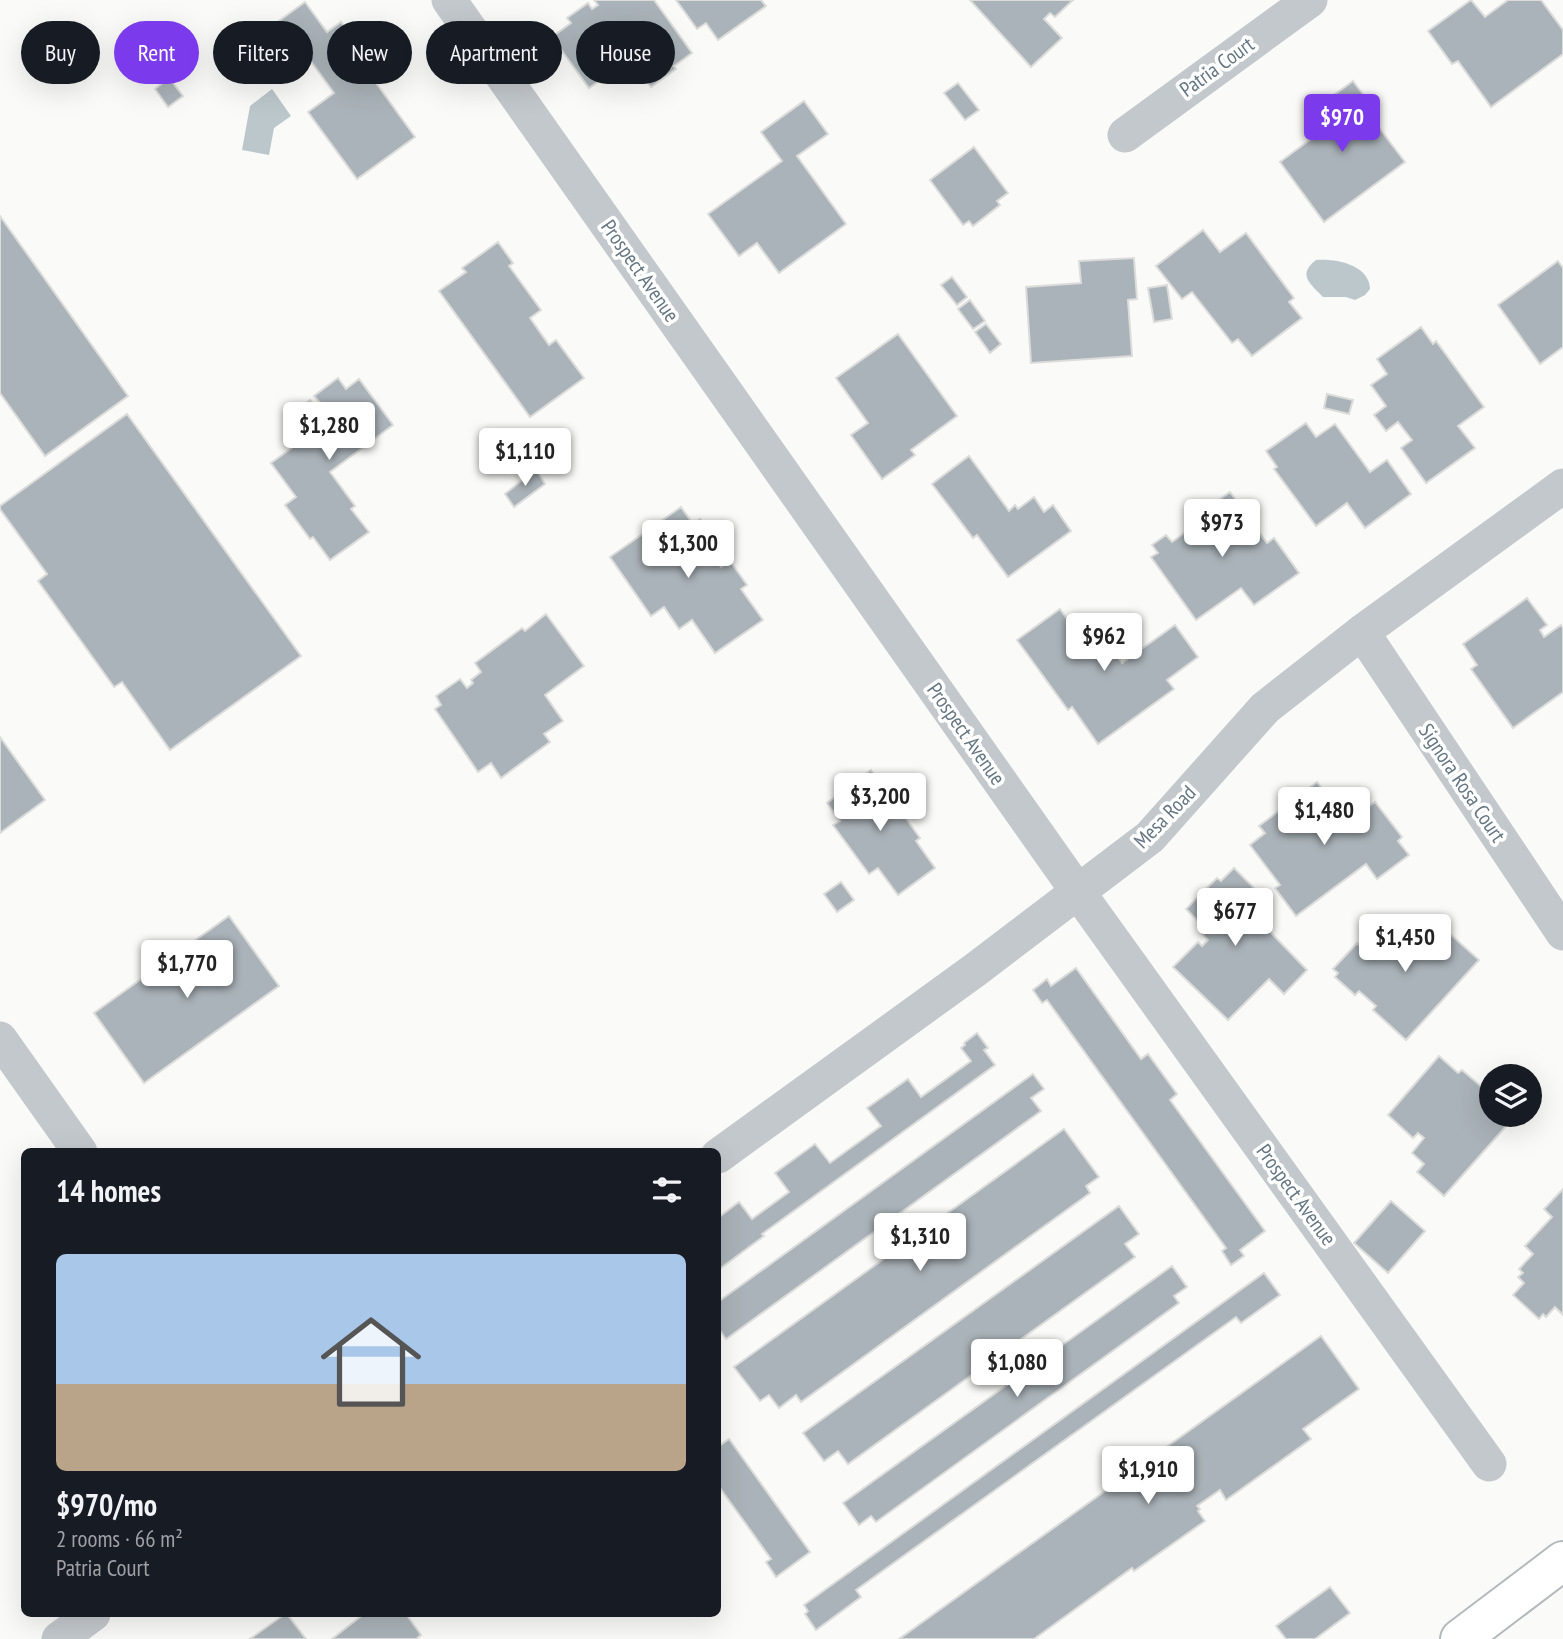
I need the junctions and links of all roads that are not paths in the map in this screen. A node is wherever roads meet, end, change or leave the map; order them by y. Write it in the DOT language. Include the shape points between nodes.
graph roads {
  1 [pos="449,0"];
  2 [pos="1310,0"];
  3 [pos="1125,135"];
  4 [pos="1563,486"];
  5 [pos="1362,632"];
  6 [pos="1078,892"];
  7 [pos="1563,933"];
  8 [pos="0,1039"];
  9 [pos="77,1148"];
  10 [pos="721,1154"];
  11 [pos="1489,1464"];
  12 [pos="1563,1561"];
  13 [pos="89,1617"];
  14 [pos="59,1639"];
  15 [pos="1460,1639"];
  1 -- 6 [label="street, Prospect Avenue"];
  2 -- 3 [label="street, Patria Court"];
  4 -- 5 [label="street, Mesa Road"];
  5 -- 6 [label="street, Mesa Road" via="1265,708 1150,837"];
  5 -- 7 [label="street, Signora Rosa Court"];
  6 -- 10 [label="street, Mesa Road"];
  6 -- 11 [label="street, Prospect Avenue"];
  8 -- 9 [label="street"];
  12 -- 15 [label="highway"];
  13 -- 14 [label="street"];
}
